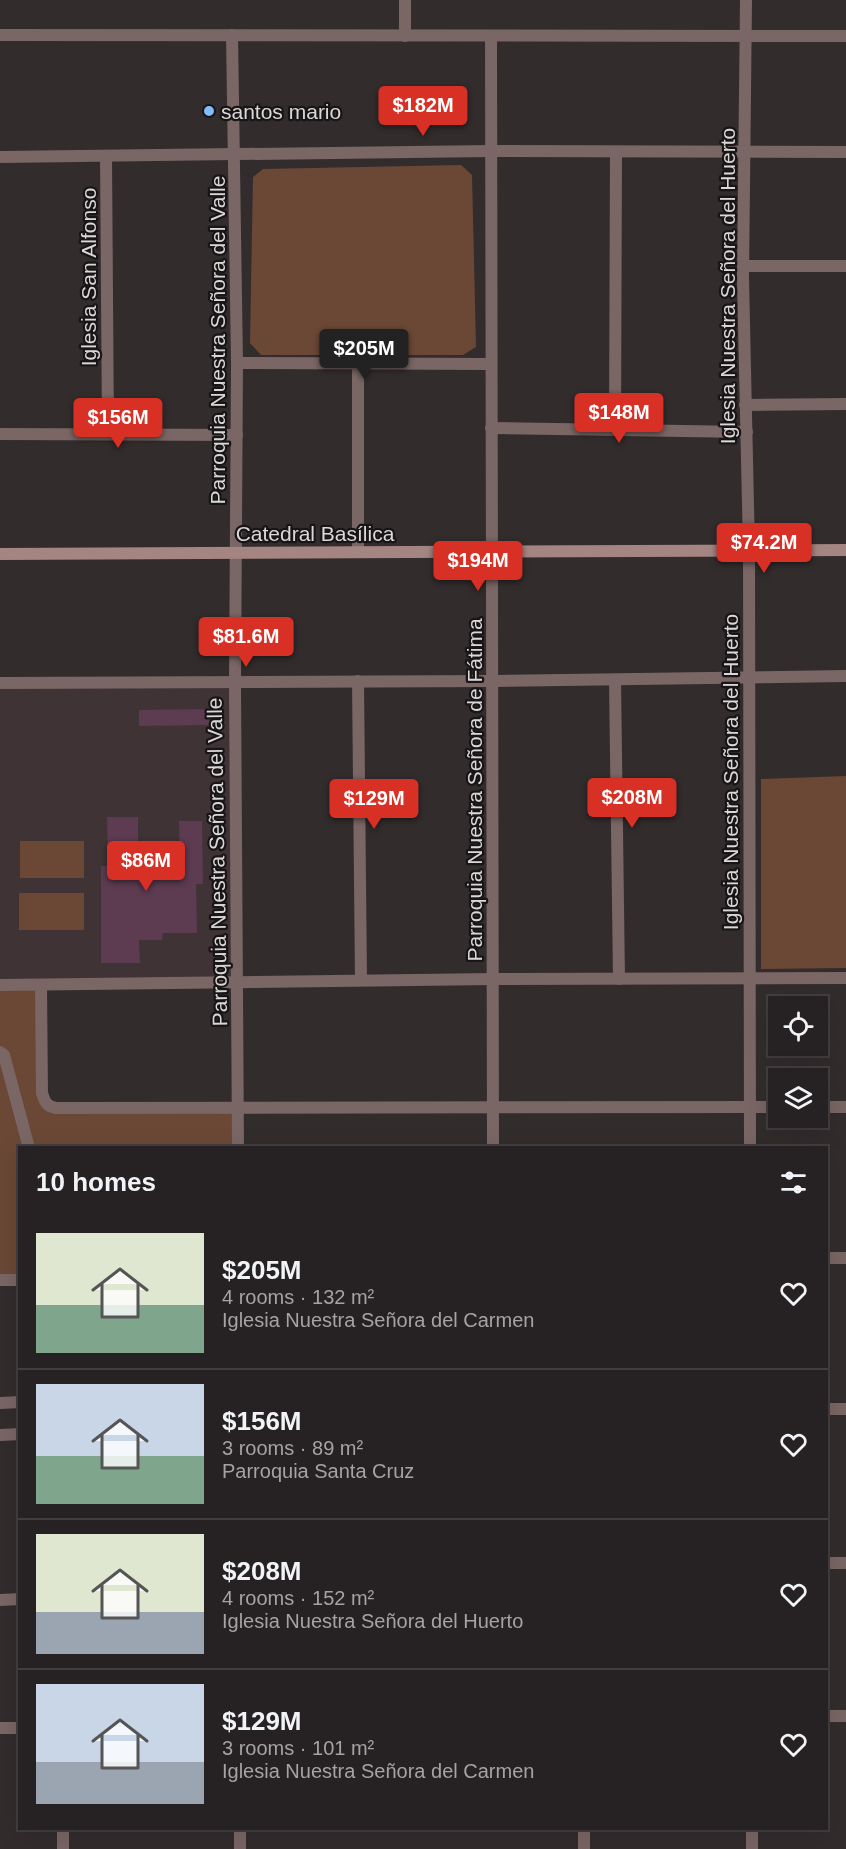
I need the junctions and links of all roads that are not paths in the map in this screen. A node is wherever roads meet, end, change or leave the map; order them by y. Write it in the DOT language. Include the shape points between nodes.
graph roads {
  1 [pos="405,0"];
  2 [pos="746,0"];
  3 [pos="0,35"];
  4 [pos="232,35"];
  5 [pos="405,36"];
  6 [pos="491,36"];
  7 [pos="747,36"];
  8 [pos="846,36"];
  9 [pos="491,151"];
  10 [pos="616,152"];
  11 [pos="745,152"];
  12 [pos="846,152"];
  13 [pos="235,154"];
  14 [pos="106,156"];
  15 [pos="0,157"];
  16 [pos="744,266"];
  17 [pos="846,266"];
  18 [pos="237,363"];
  19 [pos="490,364"];
  20 [pos="358,365"];
  21 [pos="846,404"];
  22 [pos="745,405"];
  23 [pos="491,428"];
  24 [pos="615,429"];
  25 [pos="747,432"];
  26 [pos="108,433"];
  27 [pos="0,434"];
  28 [pos="237,435"];
  29 [pos="749,550"];
  30 [pos="846,550"];
  31 [pos="237,552"];
  32 [pos="358,552"];
  33 [pos="493,552"];
  34 [pos="0,555"];
  35 [pos="846,676"];
  36 [pos="749,677"];
  37 [pos="615,680"];
  38 [pos="358,681"];
  39 [pos="493,681"];
  40 [pos="0,683"];
  41 [pos="235,683"];
  42 [pos="846,978"];
  43 [pos="494,979"];
  44 [pos="619,979"];
  45 [pos="750,979"];
  46 [pos="361,980"];
  47 [pos="238,982"];
  48 [pos="0,985"];
  49 [pos="40,985"];
  50 [pos="0,1052"];
  51 [pos="768,1107"];
  52 [pos="828,1107"];
  53 [pos="846,1107"];
  54 [pos="493,1108"];
  55 [pos="750,1108"];
  56 [pos="239,1109"];
  57 [pos="28,1146"];
  58 [pos="238,1146"];
  59 [pos="493,1146"];
  60 [pos="750,1146"];
  61 [pos="828,1258"];
  62 [pos="846,1258"];
  63 [pos="0,1280"];
  64 [pos="18,1280"];
  65 [pos="18,1402"];
  66 [pos="0,1403"];
  67 [pos="828,1409"];
  68 [pos="846,1409"];
  69 [pos="18,1434"];
  70 [pos="0,1435"];
  71 [pos="828,1563"];
  72 [pos="846,1563"];
  73 [pos="18,1599"];
  74 [pos="0,1600"];
  75 [pos="828,1716"];
  76 [pos="846,1716"];
  77 [pos="0,1728"];
  78 [pos="18,1728"];
  79 [pos="63,1830"];
  80 [pos="240,1830"];
  81 [pos="584,1830"];
  82 [pos="752,1830"];
  83 [pos="63,1849"];
  84 [pos="240,1849"];
  85 [pos="584,1849"];
  86 [pos="752,1849"];
  1 -- 5 [label="street"];
  2 -- 7 [label="street, Iglesia Nuestra Señora del Huerto"];
  3 -- 4 [label="street"];
  4 -- 5 [label="street"];
  4 -- 13 [label="street, Parroquia Nuestra Señora del Valle"];
  5 -- 6 [label="street"];
  6 -- 7 [label="street"];
  6 -- 9 [label="street, Parroquia Nuestra Señora de Fátima"];
  7 -- 8 [label="street"];
  7 -- 11 [label="street, Iglesia Nuestra Señora del Huerto"];
  9 -- 10 [label="street"];
  9 -- 13 [label="street"];
  9 -- 19 [label="street, Parroquia Nuestra Señora de Fátima"];
  10 -- 11 [label="street"];
  10 -- 24 [label="street"];
  11 -- 12 [label="street"];
  11 -- 16 [label="street, Iglesia Nuestra Señora del Huerto"];
  13 -- 14 [label="street"];
  13 -- 18 [label="street, Parroquia Nuestra Señora del Valle"];
  14 -- 15 [label="street"];
  14 -- 26 [label="street, Iglesia San Alfonso"];
  16 -- 17 [label="street"];
  16 -- 22 [label="street, Iglesia Nuestra Señora del Huerto"];
  18 -- 20 [label="street"];
  18 -- 28 [label="street, Parroquia Nuestra Señora del Valle"];
  19 -- 20 [label="street"];
  19 -- 23 [label="street, Parroquia Nuestra Señora de Fátima"];
  20 -- 32 [label="street"];
  21 -- 22 [label="street"];
  22 -- 25 [label="street, Iglesia Nuestra Señora del Huerto"];
  23 -- 24 [label="street"];
  23 -- 33 [label="street, Parroquia Nuestra Señora de Fátima"];
  24 -- 25 [label="street"];
  25 -- 29 [label="street, Iglesia Nuestra Señora del Huerto"];
  26 -- 27 [label="street"];
  26 -- 28 [label="street"];
  28 -- 31 [label="street, Parroquia Nuestra Señora del Valle"];
  29 -- 30 [label="main road, Catedral Basílica"];
  29 -- 33 [label="main road, Catedral Basílica"];
  29 -- 36 [label="street, Iglesia Nuestra Señora del Huerto"];
  31 -- 32 [label="main road, Catedral Basílica"];
  31 -- 34 [label="main road, Catedral Basílica"];
  31 -- 41 [label="street, Parroquia Nuestra Señora del Valle"];
  32 -- 33 [label="main road, Catedral Basílica"];
  33 -- 39 [label="street, Parroquia Nuestra Señora de Fátima"];
  35 -- 36 [label="street"];
  36 -- 37 [label="street"];
  36 -- 45 [label="street, Iglesia Nuestra Señora del Huerto"];
  37 -- 39 [label="street"];
  37 -- 44 [label="street"];
  38 -- 39 [label="street"];
  38 -- 41 [label="street"];
  38 -- 46 [label="street"];
  39 -- 43 [label="street, Parroquia Nuestra Señora de Fátima"];
  40 -- 41 [label="street"];
  41 -- 47 [label="street, Parroquia Nuestra Señora del Valle"];
  42 -- 45 [label="street"];
  43 -- 44 [label="street"];
  43 -- 46 [label="street"];
  43 -- 54 [label="street, Parroquia Nuestra Señora de Fátima"];
  44 -- 45 [label="street"];
  45 -- 55 [label="street, Iglesia Nuestra Señora del Huerto"];
  46 -- 47 [label="street"];
  47 -- 49 [label="street"];
  47 -- 56 [label="street, Parroquia Nuestra Señora del Valle"];
  48 -- 49 [label="street"];
  49 -- 56 [label="street" via="42,1093 50,1107"];
  50 -- 57 [label="street"];
  51 -- 55 [label="street"];
  52 -- 53 [label="street"];
  54 -- 55 [label="street"];
  54 -- 56 [label="street"];
  54 -- 59 [label="street, Parroquia Nuestra Señora de Fátima"];
  55 -- 60 [label="street, Iglesia Nuestra Señora del Huerto"];
  56 -- 58 [label="street, Parroquia Nuestra Señora del Valle"];
  61 -- 62 [label="street"];
  63 -- 64 [label="street"];
  65 -- 66 [label="street"];
  67 -- 68 [label="street"];
  69 -- 70 [label="street"];
  71 -- 72 [label="street"];
  73 -- 74 [label="street"];
  75 -- 76 [label="street"];
  77 -- 78 [label="street"];
  79 -- 83 [label="street"];
  80 -- 84 [label="street"];
  81 -- 85 [label="street"];
  82 -- 86 [label="street"];
}
